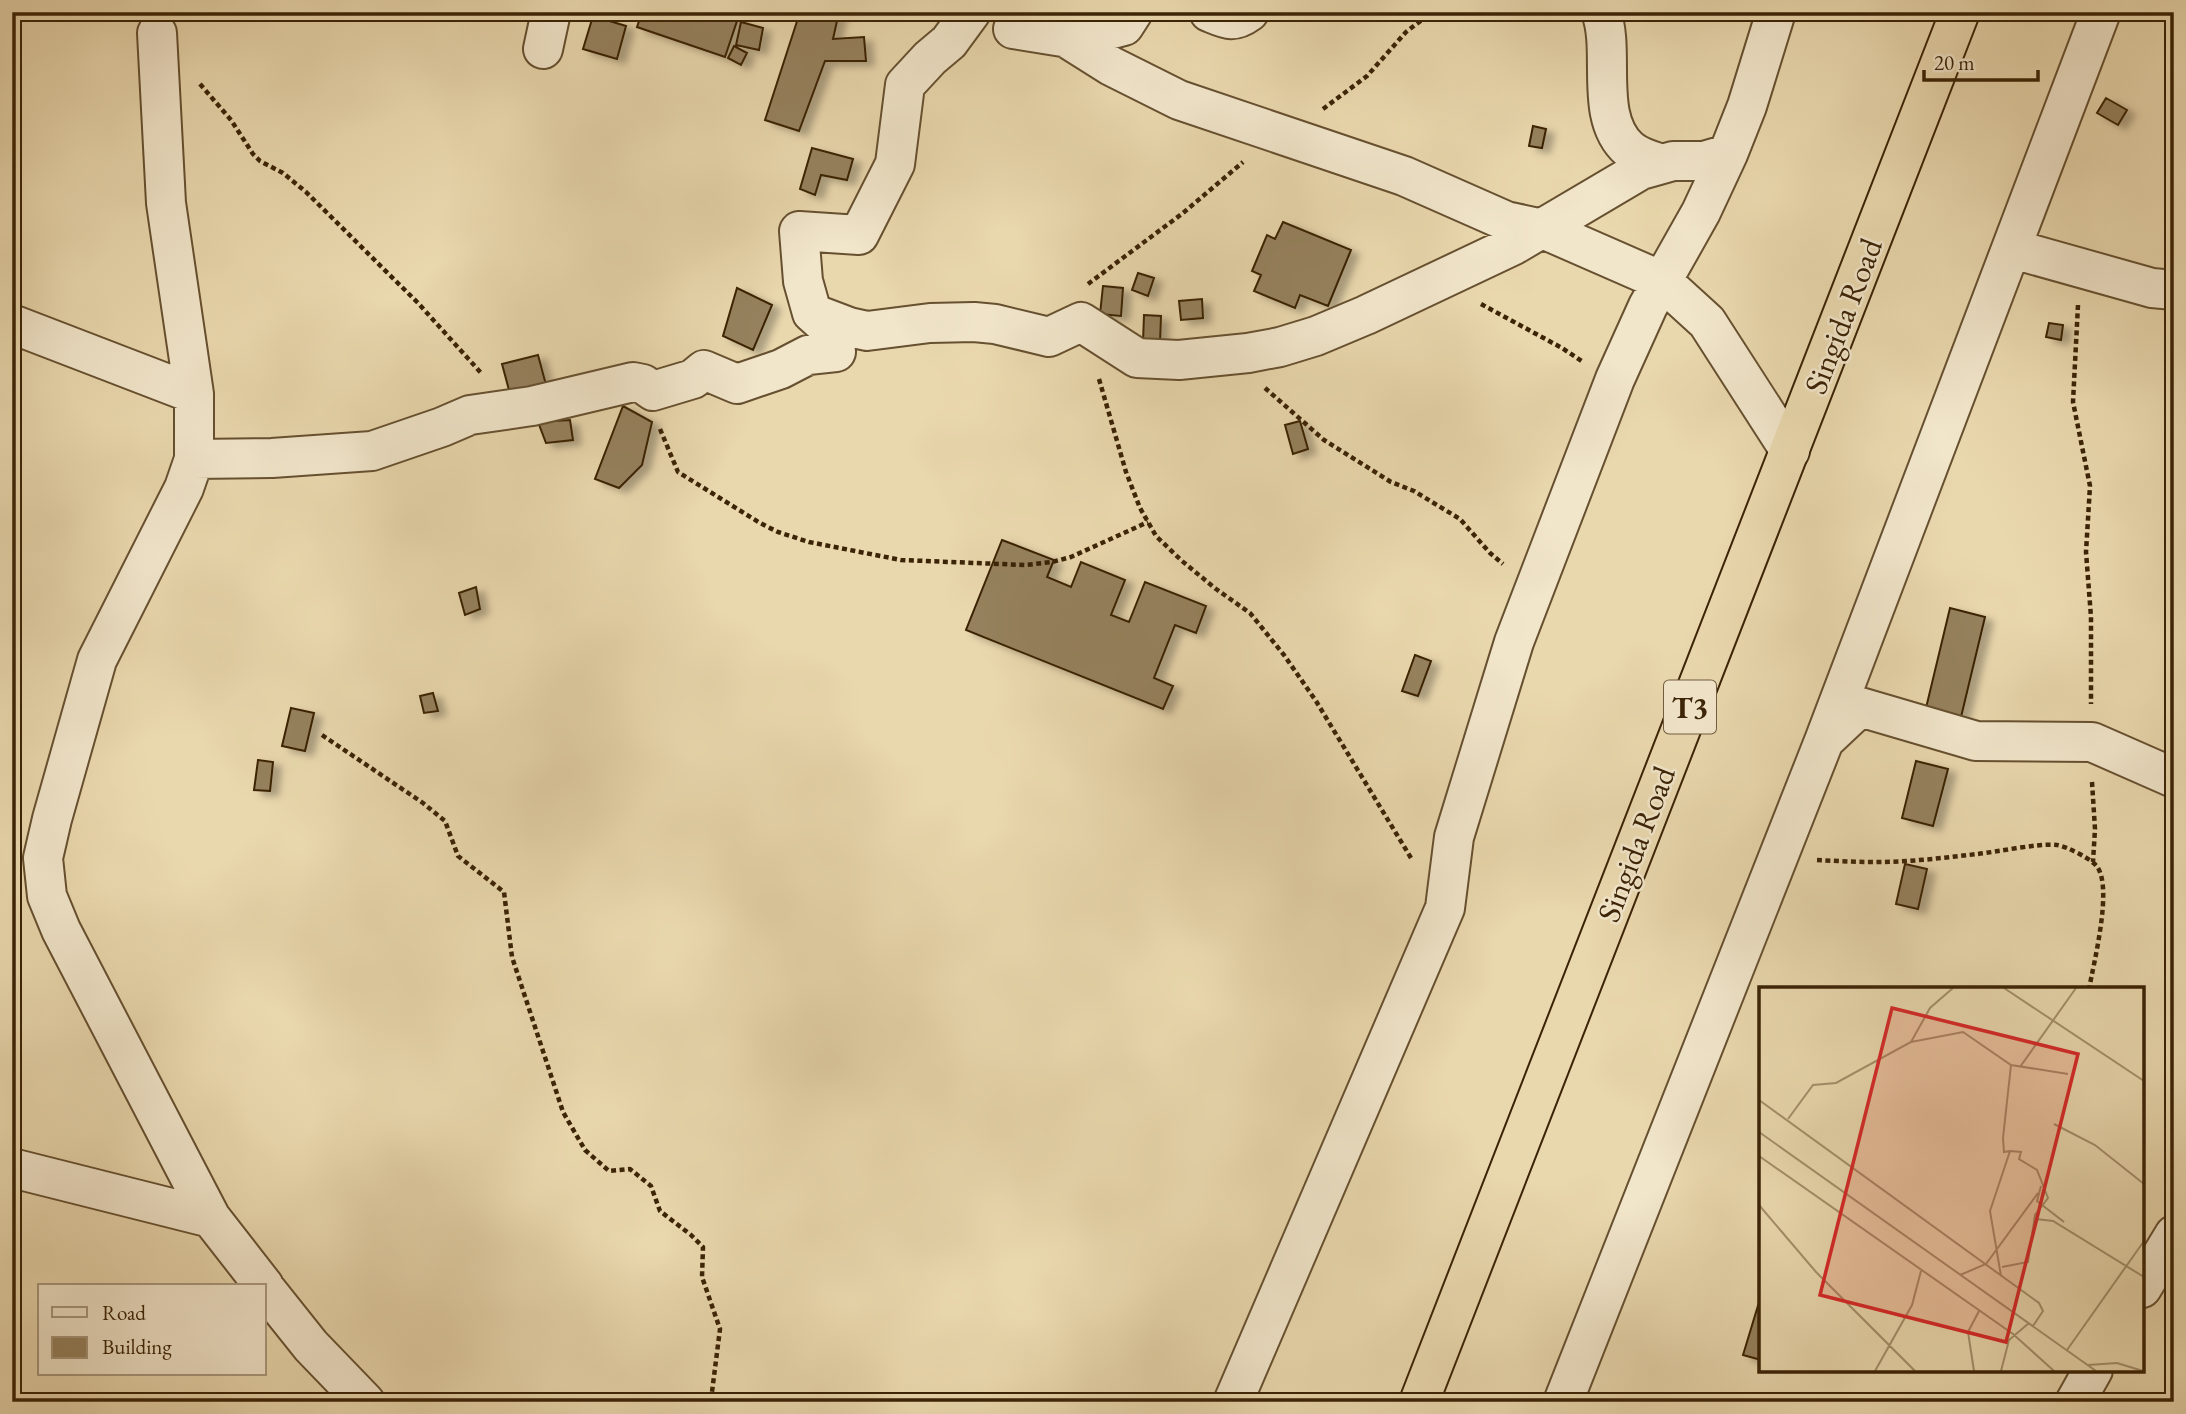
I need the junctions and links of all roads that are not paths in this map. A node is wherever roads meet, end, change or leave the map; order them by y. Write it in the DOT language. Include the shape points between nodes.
graph roads {
  1 [pos="551,12"];
  2 [pos="971,12"];
  3 [pos="1133,12"];
  4 [pos="1209,12"];
  5 [pos="1249,12"];
  6 [pos="1601,12"];
  7 [pos="1776,12"];
  8 [pos="1960,12"];
  9 [pos="2101,12"];
  10 [pos="1013,29"];
  11 [pos="157,33"];
  12 [pos="1065,37"];
  13 [pos="543,49"];
  14 [pos="1728,155"];
  15 [pos="1659,163"];
  16 [pos="1543,229"];
  17 [pos="2013,249"];
  18 [pos="1662,281"];
  19 [pos="2174,290"];
  20 [pos="812,313"];
  21 [pos="12,324"];
  22 [pos="194,394"];
  23 [pos="1790,451"];
  24 [pos="194,459"];
  25 [pos="1824,741"];
  26 [pos="2174,778"];
  27 [pos="12,1168"];
  28 [pos="211,1218"];
  29 [pos="2174,1235"];
  30 [pos="262,1284"];
  31 [pos="2144,1285"];
  32 [pos="266,1289"];
  33 [pos="2093,1372"];
  34 [pos="365,1402"];
  35 [pos="1233,1402"];
  36 [pos="1419,1402"];
  37 [pos="1563,1402"];
  38 [pos="2075,1402"];
  1 -- 13 [label="street"];
  2 -- 20 [label="street" via="949,42 905,85 895,164 859,234 799,230 803,281"];
  3 -- 12 [label="street" via="1124,26 1075,39"];
  4 -- 5 [label="street" via="1226,19 1239,19"];
  6 -- 15 [label="street" via="1606,84 1617,132 1631,152"];
  7 -- 14 [label="street"];
  8 -- 23 [label="highway, Singida Road / T3"];
  9 -- 17 [label="street"];
  10 -- 12 [label="street"];
  11 -- 22 [label="street" via="166,203"];
  12 -- 16 [label="street" via="1179,100 1404,176 1506,221"];
  14 -- 15 [label="street"];
  14 -- 18 [label="street"];
  15 -- 16 [label="street"];
  16 -- 18 [label="street"];
  16 -- 20 [label="street" via="1316,336 1232,355 1137,358 1081,322 1049,337 974,322 867,331"];
  17 -- 19 [label="street"];
  17 -- 25 [label="street"];
  18 -- 23 [label="street" via="1707,322"];
  18 -- 35 [label="street" via="1615,379 1514,642 1454,837 1445,908"];
  20 -- 24 [label="street" via="832,331 836,352 808,355 737,384 704,370 693,379 653,391 633,382 470,415 372,450"];
  21 -- 22 [label="street"];
  22 -- 24 [label="street"];
  23 -- 36 [label="highway, Singida Road / T3"];
  24 -- 28 [label="street" via="184,488 97,660 43,858 47,896 61,930"];
  25 -- 26 [label="street" via="1860,707 1976,741 2092,741"];
  25 -- 37 [label="street"];
  27 -- 28 [label="street"];
  28 -- 30 [label="street"];
  29 -- 31 [label="street"];
  32 -- 34 [label="street" via="311,1346"];
  33 -- 38 [label="street"];
}
